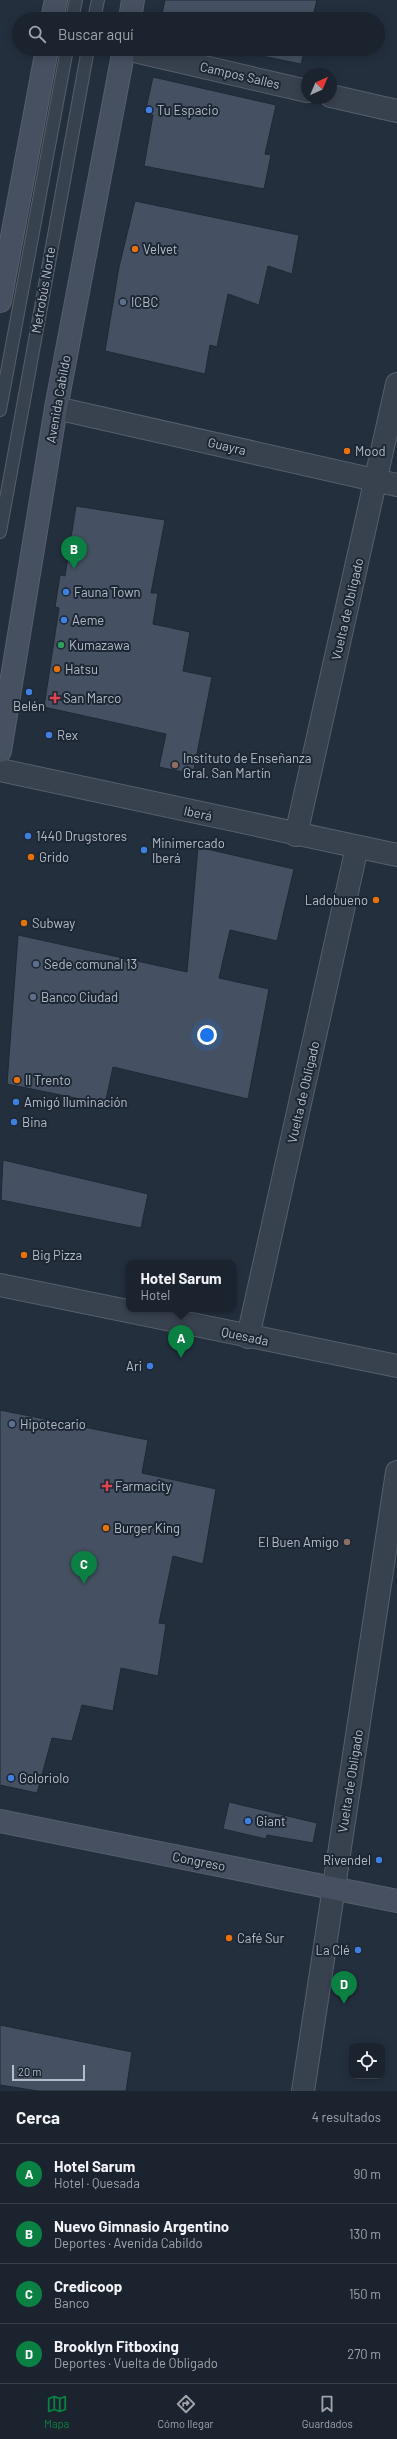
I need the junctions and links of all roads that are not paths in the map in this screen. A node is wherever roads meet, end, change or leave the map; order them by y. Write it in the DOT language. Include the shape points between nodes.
graph roads {
  1 [pos="56,0"];
  2 [pos="76,0"];
  3 [pos="98,0"];
  4 [pos="133,0"];
  5 [pos="53,12"];
  6 [pos="73,12"];
  7 [pos="95,12"];
  8 [pos="131,12"];
  9 [pos="46,56"];
  10 [pos="66,56"];
  11 [pos="87,56"];
  12 [pos="124,56"];
  13 [pos="156,56"];
  14 [pos="301,89"];
  15 [pos="337,97"];
  16 [pos="397,111"];
  17 [pos="0,301"];
  18 [pos="397,384"];
  19 [pos="56,408"];
  20 [pos="0,410"];
  21 [pos="376,480"];
  22 [pos="397,485"];
  23 [pos="0,532"];
  24 [pos="0,751"];
  25 [pos="0,770"];
  26 [pos="296,835"];
  27 [pos="357,847"];
  28 [pos="397,856"];
  29 [pos="0,1284"];
  30 [pos="126,1310"];
  31 [pos="134,1312"];
  32 [pos="248,1336"];
  33 [pos="397,1366"];
  34 [pos="397,1472"];
  35 [pos="0,1821"];
  36 [pos="334,1888"];
  37 [pos="397,1900"];
  38 [pos="303,2091"];
  1 -- 5 [label="main road"];
  2 -- 6 [label="lane"];
  3 -- 7 [label="lane"];
  4 -- 8 [label="main road"];
  9 -- 17 [label="main road"];
  10 -- 20 [label="lane, Metrobús Norte"];
  11 -- 23 [label="lane, Metrobús Norte"];
  12 -- 19 [label="main road, Avenida Cabildo"];
  13 -- 14 [label="street, Campos Salles"];
  15 -- 16 [label="street"];
  18 -- 21 [label="street, Vuelta de Obligado"];
  19 -- 21 [label="street, Guayra"];
  19 -- 24 [label="main road, Avenida Cabildo"];
  21 -- 22 [label="street, Guayra"];
  21 -- 26 [label="street, Vuelta de Obligado"];
  25 -- 26 [label="street, Iberá"];
  26 -- 27 [label="street, Iberá"];
  27 -- 28 [label="street, Iberá"];
  27 -- 32 [label="street, Vuelta de Obligado"];
  29 -- 30 [label="street, Quesada"];
  31 -- 32 [label="street, Quesada"];
  32 -- 33 [label="street, Quesada"];
  34 -- 36 [label="street, Vuelta de Obligado"];
  35 -- 36 [label="main road, Congreso"];
  36 -- 37 [label="main road, Congreso"];
  36 -- 38 [label="street, Vuelta de Obligado"];
}
